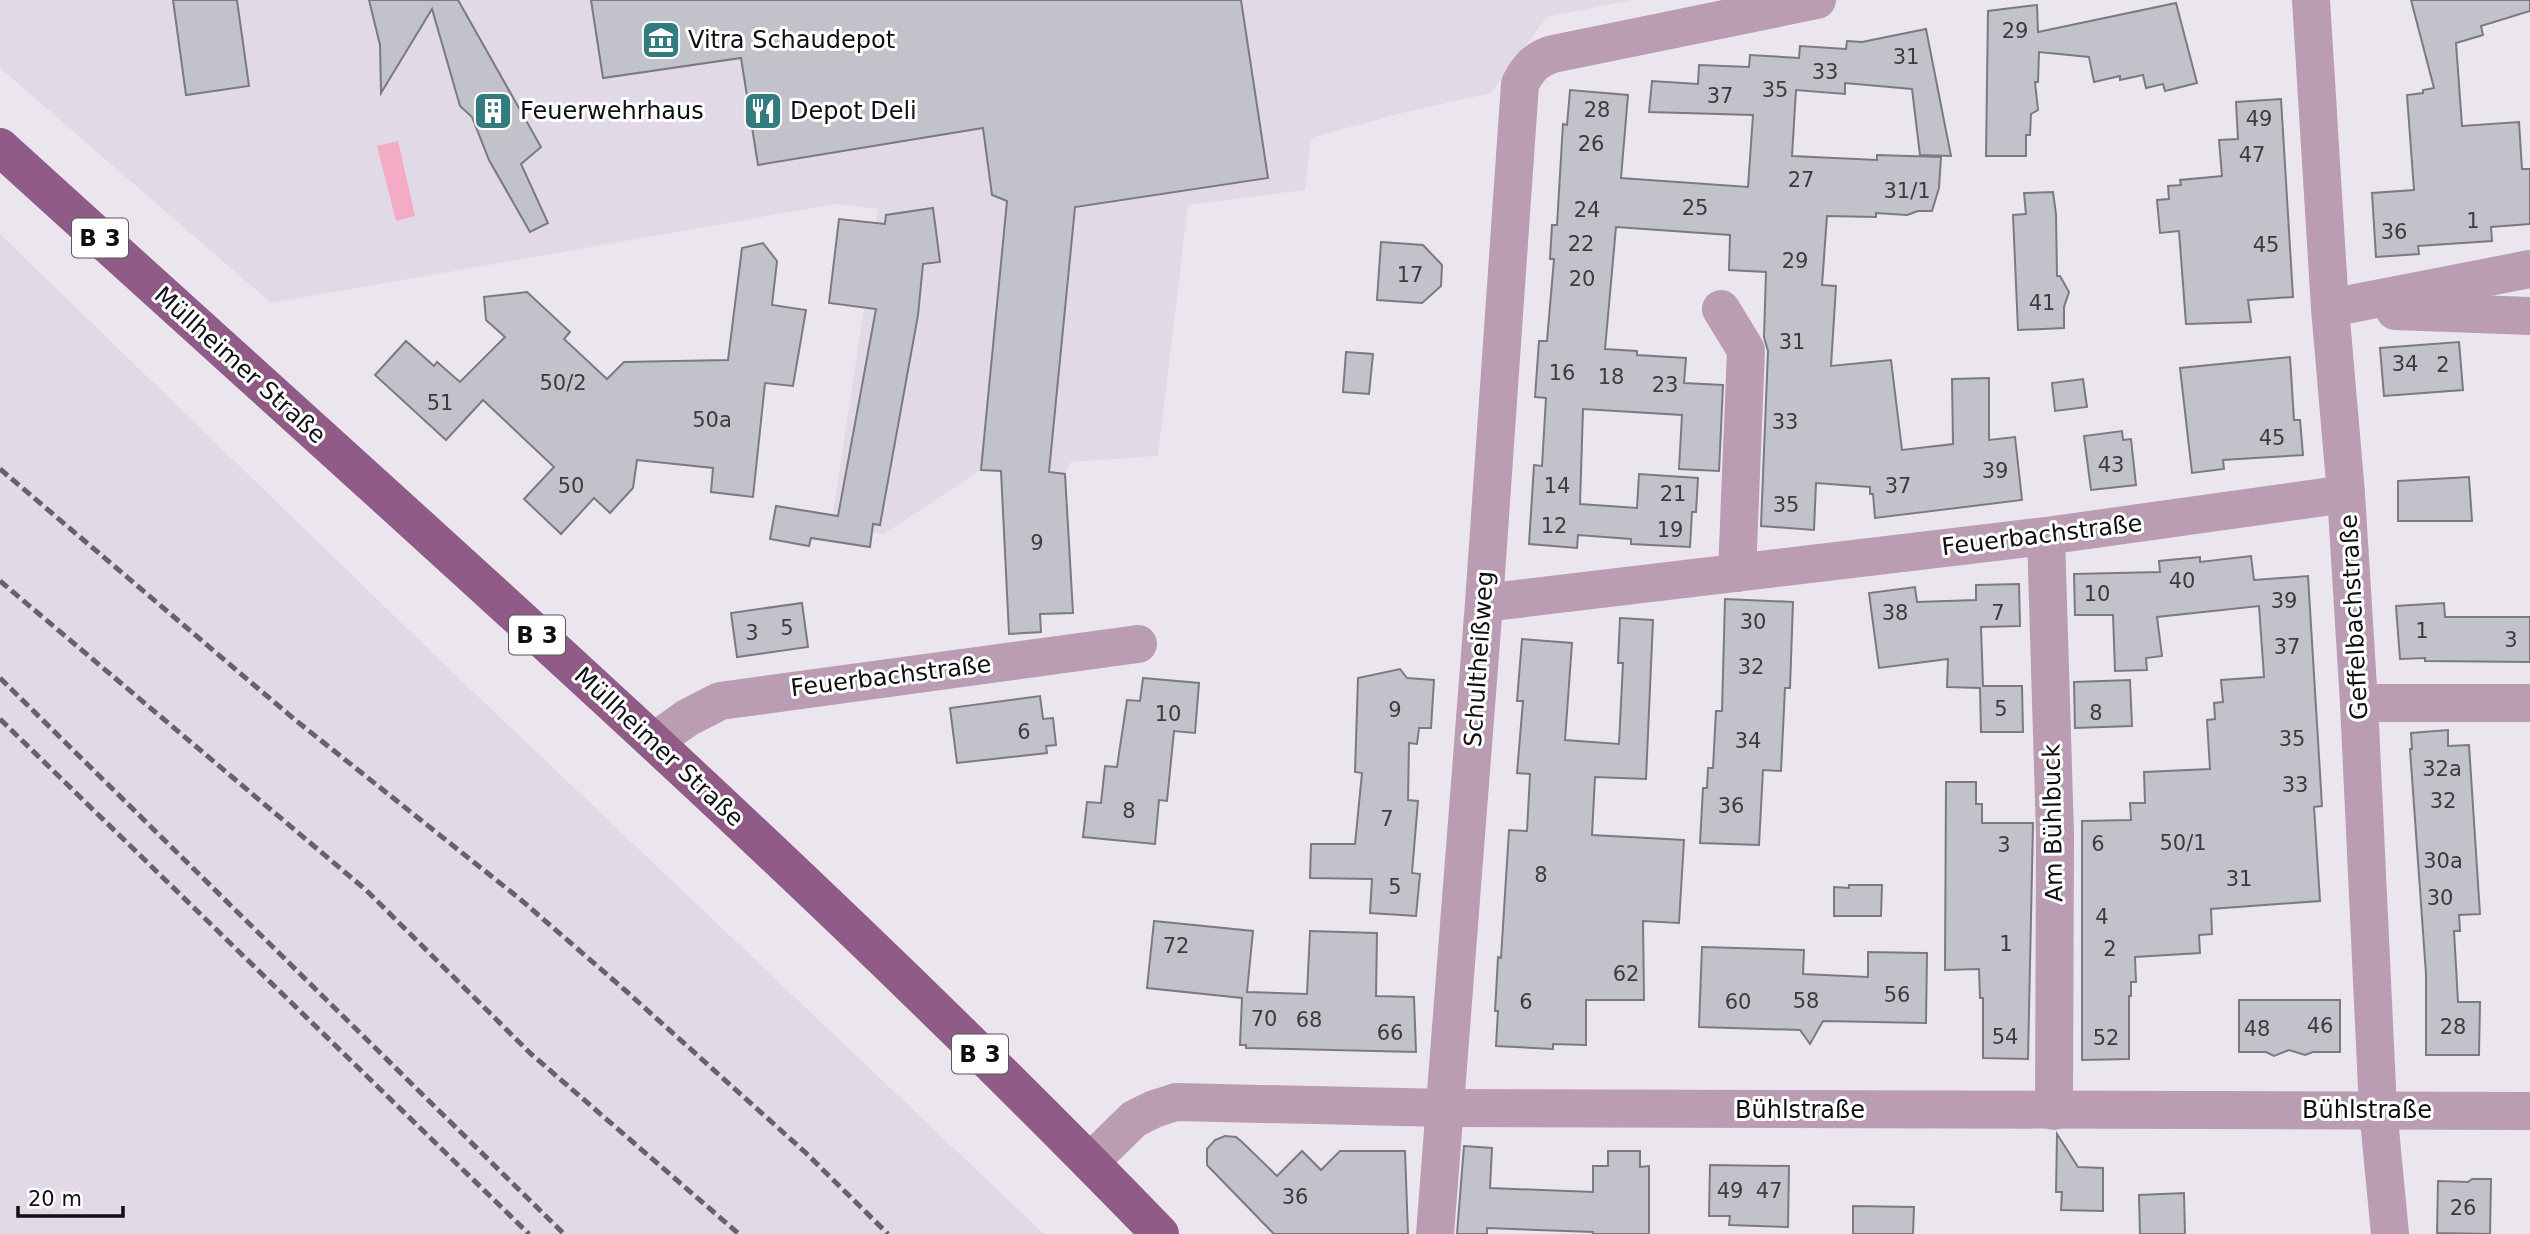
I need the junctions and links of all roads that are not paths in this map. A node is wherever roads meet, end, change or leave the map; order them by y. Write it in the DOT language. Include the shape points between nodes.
graph roads {
  1 [pos="1817,0"];
  2 [pos="2311,0"];
  3 [pos="0,147"];
  4 [pos="2530,269"];
  5 [pos="1721,309"];
  6 [pos="2330,309"];
  7 [pos="2530,316"];
  8 [pos="2346,494"];
  9 [pos="2046,536"];
  10 [pos="1738,573"];
  11 [pos="1484,603"];
  12 [pos="1138,644"];
  13 [pos="2359,703"];
  14 [pos="2530,703"];
  15 [pos="655,741"];
  16 [pos="1446,1108"];
  17 [pos="2378,1110"];
  18 [pos="2054,1111"];
  19 [pos="2530,1111"];
  20 [pos="1090,1162"];
  21 [pos="1160,1234"];
  22 [pos="1435,1234"];
  23 [pos="2390,1234"];
  1 -- 11 [label="street, Schultheißweg" via="1553,54 1533,64 1520,84"];
  2 -- 6 [label="street, Geffelbachstraße"];
  3 -- 15 [label="main road, Müllheimer Straße / B 3"];
  4 -- 6 [label="street"];
  5 -- 10 [label="street" via="1746,350"];
  6 -- 7 [label="street"];
  6 -- 8 [label="street, Geffelbachstraße"];
  8 -- 9 [label="street, Feuerbachstraße"];
  8 -- 13 [label="street, Geffelbachstraße"];
  9 -- 10 [label="street, Feuerbachstraße"];
  9 -- 18 [label="street, Am Bühlbuck" via="2055,834"];
  10 -- 11 [label="street, Feuerbachstraße"];
  11 -- 16 [label="street, Schultheißweg"];
  12 -- 15 [label="street, Feuerbachstraße" via="720,701"];
  13 -- 14 [label="street"];
  13 -- 17 [label="street, Geffelbachstraße"];
  15 -- 20 [label="main road, Müllheimer Straße / B 3"];
  16 -- 18 [label="street, Bühlstraße"];
  16 -- 20 [label="street, Bühlstraße" via="1176,1102 1134,1119"];
  16 -- 22 [label="street, Schultheißweg"];
  17 -- 18 [label="street, Bühlstraße"];
  17 -- 19 [label="street, Bühlstraße"];
  17 -- 23 [label="street, Geffelbachstraße"];
  20 -- 21 [label="main road, B 3"];
}
